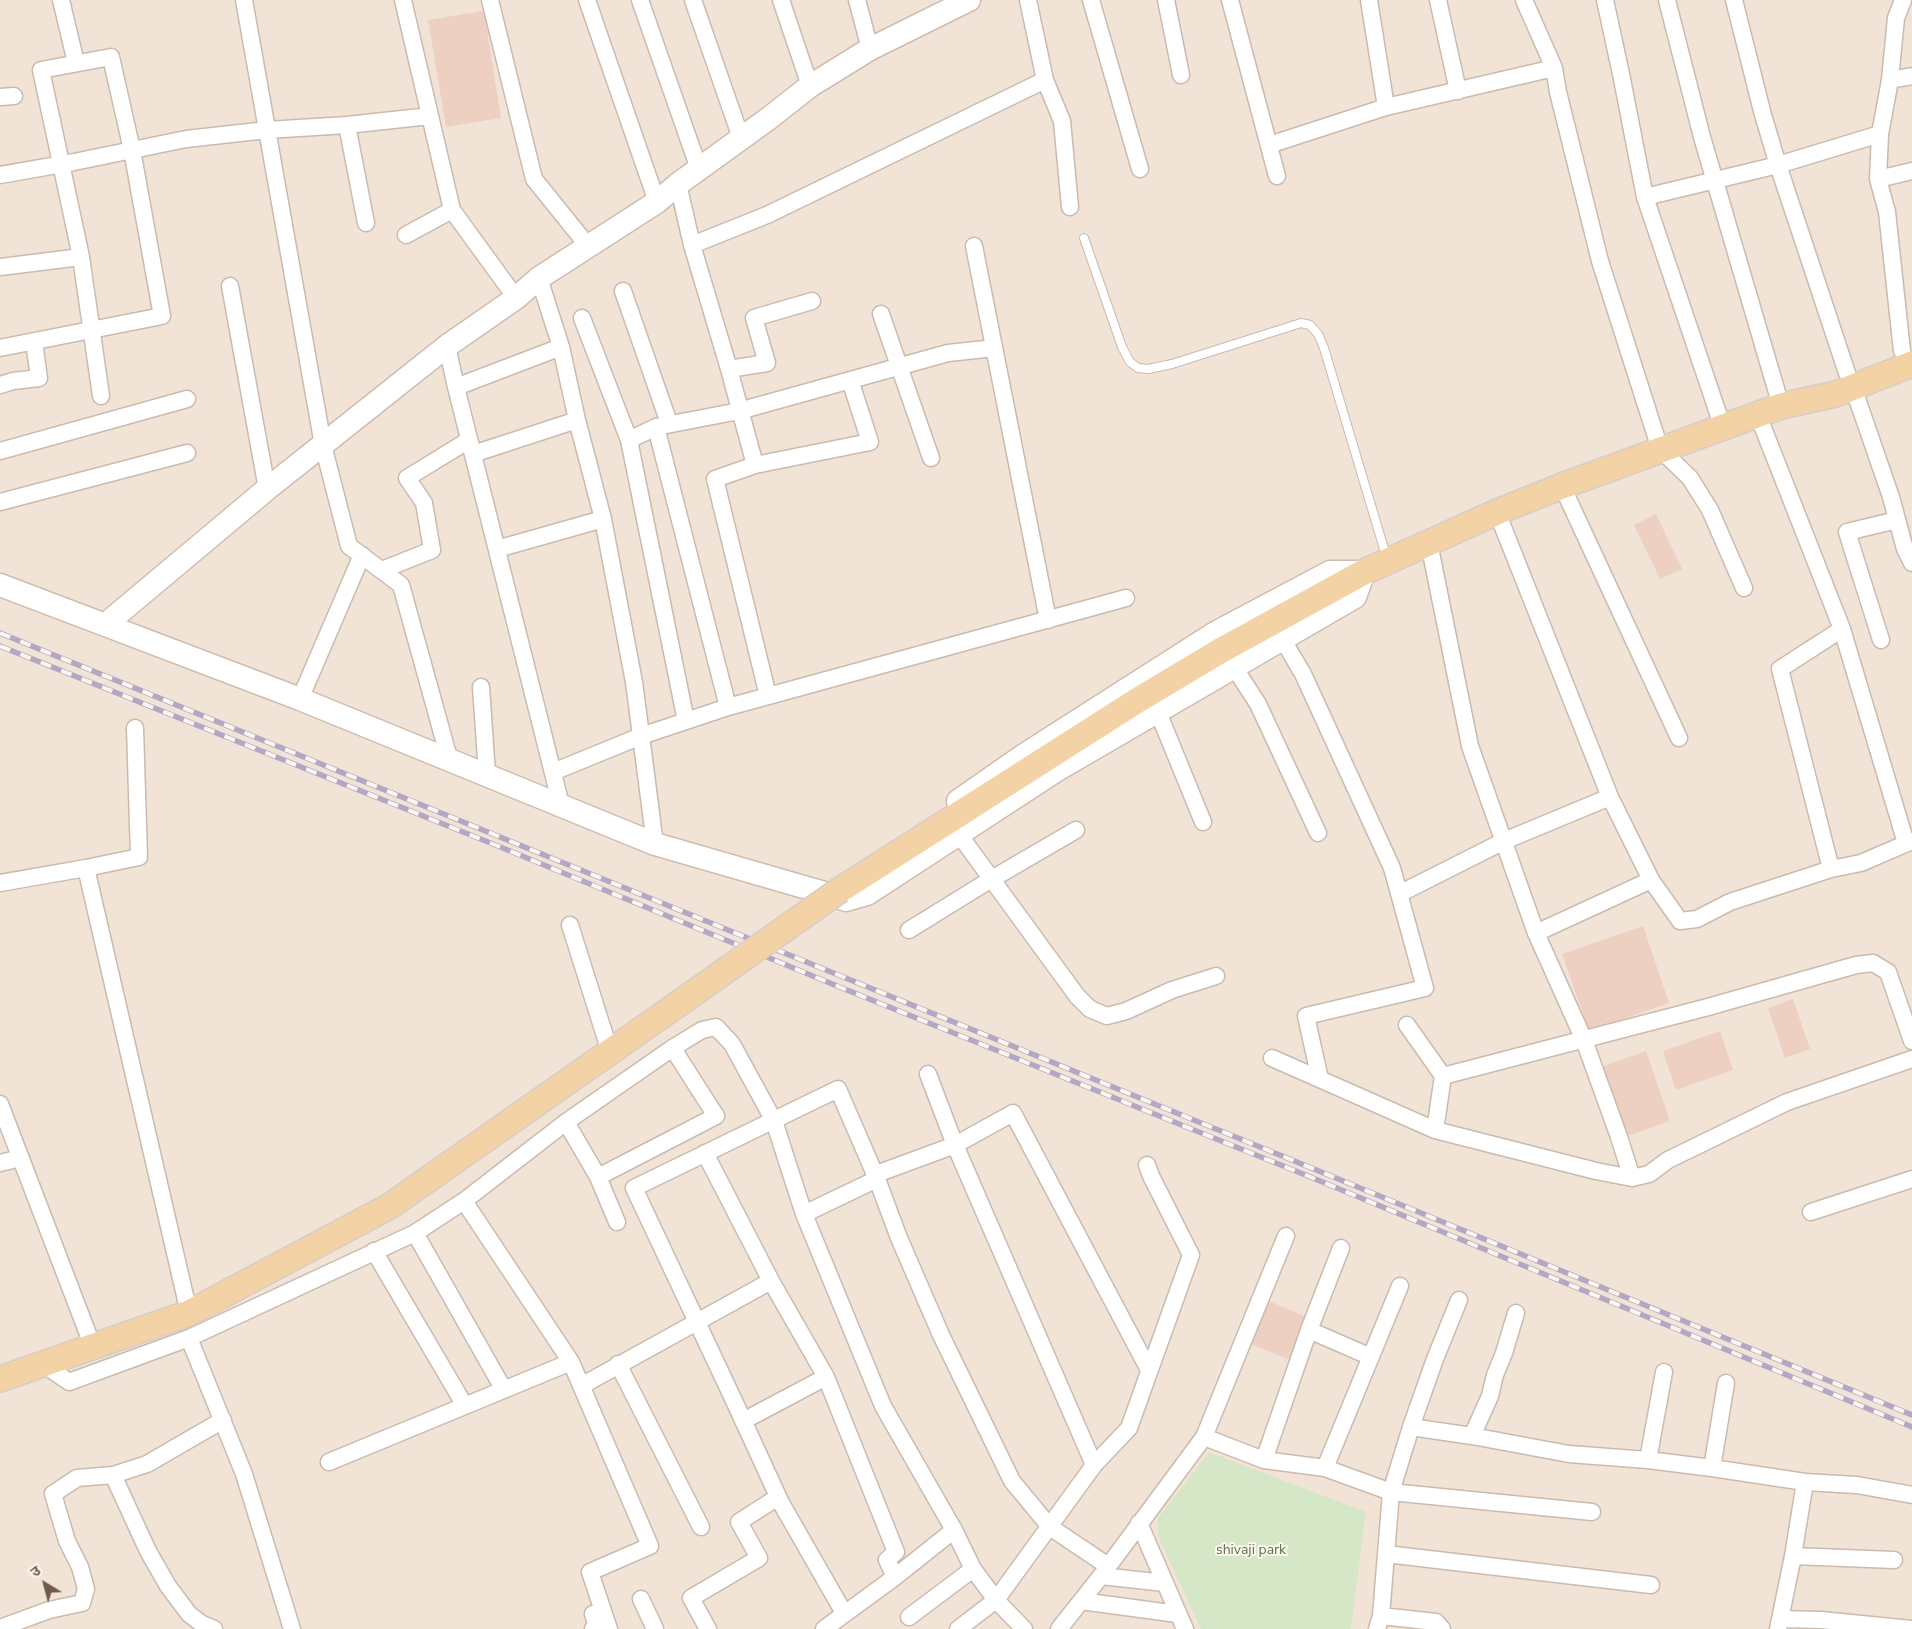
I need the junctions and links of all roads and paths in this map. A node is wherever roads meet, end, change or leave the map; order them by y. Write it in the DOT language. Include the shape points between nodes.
graph roads {
  1 [pos="61,0"];
  2 [pos="244,0"];
  3 [pos="403,0"];
  4 [pos="490,0"];
  5 [pos="587,0"];
  6 [pos="640,0"];
  7 [pos="693,0"];
  8 [pos="781,0"];
  9 [pos="857,0"];
  10 [pos="1028,0"];
  11 [pos="1091,0"];
  12 [pos="1166,0"];
  13 [pos="1230,0"];
  14 [pos="1368,0"];
  15 [pos="1438,0"];
  16 [pos="1524,0"];
  17 [pos="1605,0"];
  18 [pos="1667,0"];
  19 [pos="1734,0"];
  20 [pos="1903,0"];
  21 [pos="966,1"];
  22 [pos="870,49"];
  23 [pos="76,63"];
  24 [pos="1554,68"];
  25 [pos="1181,75"];
  26 [pos="1912,76"];
  27 [pos="1045,80"];
  28 [pos="1890,80"];
  29 [pos="810,86"];
  30 [pos="1458,90"];
  31 [pos="1386,107"];
  32 [pos="430,116"];
  33 [pos="347,125"];
  34 [pos="266,130"];
  35 [pos="1880,134"];
  36 [pos="741,138"];
  37 [pos="1269,145"];
  38 [pos="132,150"];
  39 [pos="62,164"];
  40 [pos="1778,165"];
  41 [pos="1140,169"];
  42 [pos="698,170"];
  43 [pos="1912,171"];
  44 [pos="0,175"];
  45 [pos="1277,176"];
  46 [pos="1878,179"];
  47 [pos="1714,180"];
  48 [pos="678,184"];
  49 [pos="1645,196"];
  50 [pos="657,202"];
  51 [pos="1070,206"];
  52 [pos="452,210"];
  53 [pos="366,223"];
  54 [pos="406,235"];
  55 [pos="1084,238"];
  56 [pos="692,245"];
  57 [pos="588,246"];
  58 [pos="974,246"];
  59 [pos="82,256"];
  60 [pos="0,267"];
  61 [pos="539,278"];
  62 [pos="230,286"];
  63 [pos="623,291"];
  64 [pos="516,298"];
  65 [pos="812,301"];
  66 [pos="880,314"];
  67 [pos="582,318"];
  68 [pos="92,330"];
  69 [pos="34,342"];
  70 [pos="447,346"];
  71 [pos="562,347"];
  72 [pos="0,348"];
  73 [pos="994,348"];
  74 [pos="1909,354"];
  75 [pos="898,367"];
  76 [pos="730,369"];
  77 [pos="850,380"];
  78 [pos="1850,380"];
  79 [pos="0,385"];
  80 [pos="456,387"];
  81 [pos="101,396"];
  82 [pos="187,399"];
  83 [pos="1792,403"];
  84 [pos="739,411"];
  85 [pos="1758,415"];
  86 [pos="577,420"];
  87 [pos="662,425"];
  88 [pos="1723,428"];
  89 [pos="629,440"];
  90 [pos="323,445"];
  91 [pos="471,447"];
  92 [pos="1660,449"];
  93 [pos="0,451"];
  94 [pos="187,453"];
  95 [pos="931,458"];
  96 [pos="754,465"];
  97 [pos="1562,486"];
  98 [pos="267,489"];
  99 [pos="0,502"];
  100 [pos="1497,512"];
  101 [pos="603,519"];
  102 [pos="1897,520"];
  103 [pos="1429,542"];
  104 [pos="497,549"];
  105 [pos="362,555"];
  106 [pos="1387,561"];
  107 [pos="1912,563"];
  108 [pos="382,570"];
  109 [pos="1364,572"];
  110 [pos="0,585"];
  111 [pos="1744,588"];
  112 [pos="1126,598"];
  113 [pos="1048,620"];
  114 [pos="106,624"];
  115 [pos="1842,629"];
  116 [pos="1283,640"];
  117 [pos="1881,640"];
  118 [pos="1234,667"];
  119 [pos="481,687"];
  120 [pos="768,696"];
  121 [pos="300,699"];
  122 [pos="728,707"];
  123 [pos="1158,712"];
  124 [pos="686,721"];
  125 [pos="135,728"];
  126 [pos="641,736"];
  127 [pos="1679,738"];
  128 [pos="449,758"];
  129 [pos="553,772"];
  130 [pos="487,774"];
  131 [pos="1610,797"];
  132 [pos="561,805"];
  133 [pos="1203,822"];
  134 [pos="1076,830"];
  135 [pos="958,833"];
  136 [pos="1318,833"];
  137 [pos="1504,841"];
  138 [pos="1909,842"];
  139 [pos="655,844"];
  140 [pos="86,868"];
  141 [pos="1831,869"];
  142 [pos="990,880"];
  143 [pos="1651,880"];
  144 [pos="0,883"];
  145 [pos="834,892"];
  146 [pos="1399,894"];
  147 [pos="570,925"];
  148 [pos="909,930"];
  149 [pos="1536,933"];
  150 [pos="1216,976"];
  151 [pos="1407,1025"];
  152 [pos="1584,1040"];
  153 [pos="1912,1041"];
  154 [pos="674,1047"];
  155 [pos="610,1052"];
  156 [pos="1272,1058"];
  157 [pos="1912,1059"];
  158 [pos="928,1074"];
  159 [pos="1444,1076"];
  160 [pos="1320,1080"];
  161 [pos="0,1104"];
  162 [pos="566,1122"];
  163 [pos="774,1122"];
  164 [pos="1435,1130"];
  165 [pos="955,1145"];
  166 [pos="704,1153"];
  167 [pos="21,1158"];
  168 [pos="0,1163"];
  169 [pos="1147,1165"];
  170 [pos="598,1177"];
  171 [pos="1632,1178"];
  172 [pos="877,1179"];
  173 [pos="1912,1179"];
  174 [pos="464,1201"];
  175 [pos="1811,1212"];
  176 [pos="804,1214"];
  177 [pos="617,1222"];
  178 [pos="415,1233"];
  179 [pos="1286,1236"];
  180 [pos="1341,1248"];
  181 [pos="374,1251"];
  182 [pos="770,1281"];
  183 [pos="1400,1286"];
  184 [pos="1459,1300"];
  185 [pos="189,1313"];
  186 [pos="1516,1313"];
  187 [pos="697,1322"];
  188 [pos="1308,1330"];
  189 [pos="189,1338"];
  190 [pos="93,1347"];
  191 [pos="1371,1357"];
  192 [pos="571,1362"];
  193 [pos="43,1364"];
  194 [pos="618,1364"];
  195 [pos="1149,1370"];
  196 [pos="1664,1372"];
  197 [pos="826,1377"];
  198 [pos="0,1379"];
  199 [pos="1726,1383"];
  200 [pos="581,1386"];
  201 [pos="504,1390"];
  202 [pos="465,1406"];
  203 [pos="224,1420"];
  204 [pos="743,1420"];
  205 [pos="1410,1427"];
  206 [pos="1472,1436"];
  207 [pos="1204,1437"];
  208 [pos="1264,1460"];
  209 [pos="1648,1460"];
  210 [pos="329,1462"];
  211 [pos="1094,1465"];
  212 [pos="1325,1468"];
  213 [pos="1712,1468"];
  214 [pos="113,1475"];
  215 [pos="1804,1482"];
  216 [pos="1392,1492"];
  217 [pos="1912,1495"];
  218 [pos="778,1497"];
  219 [pos="1592,1512"];
  220 [pos="1139,1523"];
  221 [pos="701,1527"];
  222 [pos="1050,1527"];
  223 [pos="954,1530"];
  224 [pos="1386,1554"];
  225 [pos="1793,1556"];
  226 [pos="1894,1560"];
  227 [pos="973,1569"];
  228 [pos="1105,1571"];
  229 [pos="895,1577"];
  230 [pos="1165,1583"];
  231 [pos="1651,1584"];
  232 [pos="641,1599"];
  233 [pos="996,1600"];
  234 [pos="1081,1601"];
  235 [pos="603,1611"];
  236 [pos="844,1613"];
  237 [pos="909,1617"];
  238 [pos="1182,1622"];
  239 [pos="1379,1623"];
  240 [pos="1780,1624"];
  241 [pos="0,1628"];
  242 [pos="214,1629"];
  243 [pos="292,1629"];
  244 [pos="593,1629"];
  245 [pos="609,1629"];
  246 [pos="656,1629"];
  247 [pos="708,1629"];
  248 [pos="824,1629"];
  249 [pos="958,1629"];
  250 [pos="1024,1629"];
  251 [pos="1059,1629"];
  252 [pos="1442,1629"];
  253 [pos="1912,1629"];
  1 -- 23 [label="street"];
  2 -- 34 [label="street"];
  3 -- 32 [label="street"];
  4 -- 57 [label="street" via="534,179"];
  5 -- 50 [label="street"];
  6 -- 42 [label="street"];
  7 -- 36 [label="street"];
  8 -- 29 [label="street"];
  9 -- 22 [label="street"];
  10 -- 27 [label="street"];
  11 -- 41 [label="street"];
  12 -- 25 [label="street"];
  13 -- 37 [label="street"];
  14 -- 31 [label="street"];
  15 -- 30 [label="street"];
  16 -- 24 [label="street"];
  17 -- 49 [label="street"];
  18 -- 47 [label="street"];
  19 -- 40 [label="street"];
  20 -- 28 [label="street" via="1896,18"];
  21 -- 22 [label="street"];
  22 -- 29 [label="street"];
  23 -- 38 [label="street" via="111,57"];
  23 -- 39 [label="street" via="41,70"];
  24 -- 30 [label="street"];
  24 -- 92 [label="street" via="1600,261"];
  26 -- 28 [label="street"];
  27 -- 51 [label="street" via="1062,121"];
  27 -- 56 [label="street" via="767,215"];
  28 -- 35 [label="street"];
  29 -- 36 [label="street"];
  30 -- 31 [label="street"];
  31 -- 37 [label="street"];
  32 -- 33 [label="street"];
  32 -- 52 [label="street"];
  33 -- 34 [label="street"];
  33 -- 53 [label="street"];
  34 -- 38 [label="street" via="186,139"];
  34 -- 90 [label="street"];
  35 -- 40 [label="street"];
  35 -- 46 [label="street"];
  36 -- 42 [label="street"];
  37 -- 45 [label="street"];
  38 -- 39 [label="street"];
  38 -- 68 [label="street" via="162,316"];
  39 -- 44 [label="street"];
  39 -- 59 [label="street"];
  40 -- 47 [label="street"];
  40 -- 78 [label="street"];
  42 -- 48 [label="street"];
  43 -- 46 [label="street"];
  46 -- 74 [label="street" via="1887,212"];
  47 -- 49 [label="street"];
  47 -- 83 [label="street"];
  48 -- 50 [label="street"];
  48 -- 56 [label="street"];
  49 -- 88 [label="street"];
  50 -- 57 [label="street"];
  52 -- 54 [label="street"];
  52 -- 64 [label="street"];
  55 -- 106 [label="lane" via="1122,347 1130,362 1138,368 1172,364 1301,323 1310,325 1324,348"];
  56 -- 76 [label="street"];
  57 -- 61 [label="street"];
  58 -- 73 [label="street"];
  59 -- 60 [label="street"];
  59 -- 68 [label="street"];
  61 -- 64 [label="street"];
  61 -- 71 [label="street"];
  62 -- 98 [label="street"];
  63 -- 87 [label="street"];
  64 -- 70 [label="street"];
  65 -- 76 [label="street" via="754,318 767,362"];
  66 -- 75 [label="street"];
  67 -- 89 [label="street"];
  68 -- 69 [label="street"];
  68 -- 81 [label="street"];
  69 -- 72 [label="street"];
  69 -- 79 [label="street" via="38,378"];
  70 -- 80 [label="street"];
  70 -- 90 [label="street"];
  71 -- 80 [label="street"];
  71 -- 86 [label="street"];
  73 -- 75 [label="street" via="948,353"];
  73 -- 113 [label="street"];
  74 -- 78 [label="main road"];
  75 -- 77 [label="street"];
  75 -- 95 [label="street"];
  76 -- 84 [label="street"];
  77 -- 84 [label="street"];
  77 -- 96 [label="street" via="870,442"];
  78 -- 83 [label="main road" via="1822,398"];
  78 -- 102 [label="street"];
  80 -- 91 [label="street"];
  82 -- 93 [label="street"];
  83 -- 85 [label="main road"];
  84 -- 87 [label="street"];
  84 -- 96 [label="street"];
  85 -- 88 [label="main road"];
  85 -- 115 [label="street"];
  86 -- 91 [label="street"];
  86 -- 101 [label="street"];
  87 -- 89 [label="street"];
  87 -- 122 [label="street"];
  88 -- 92 [label="main road"];
  89 -- 124 [label="street"];
  90 -- 98 [label="street"];
  90 -- 105 [label="street" via="349,546"];
  91 -- 104 [label="street"];
  91 -- 108 [label="street" via="407,478 424,503 432,550"];
  92 -- 97 [label="main road"];
  92 -- 111 [label="street" via="1690,478 1710,510"];
  94 -- 99 [label="street"];
  96 -- 120 [label="street" via="715,479"];
  97 -- 100 [label="main road"];
  97 -- 127 [label="street"];
  98 -- 114 [label="street"];
  100 -- 103 [label="main road"];
  100 -- 131 [label="street"];
  101 -- 104 [label="street"];
  101 -- 126 [label="street"];
  102 -- 107 [label="street"];
  102 -- 117 [label="street" via="1847,532"];
  103 -- 106 [label="main road"];
  103 -- 137 [label="street" via="1470,746"];
  104 -- 129 [label="street"];
  105 -- 108 [label="street"];
  105 -- 121 [label="street"];
  106 -- 109 [label="main road"];
  108 -- 128 [label="street" via="401,585"];
  109 -- 116 [label="street" via="1355,597"];
  109 -- 145 [label="main road" via="1138,700"];
  110 -- 114 [label="street"];
  112 -- 113 [label="street"];
  113 -- 120 [label="street"];
  114 -- 121 [label="street"];
  115 -- 138 [label="street"];
  115 -- 141 [label="street" via="1780,669"];
  116 -- 118 [label="street"];
  116 -- 146 [label="street" via="1372,824 1392,868"];
  118 -- 123 [label="street"];
  118 -- 136 [label="street" via="1258,704"];
  119 -- 130 [label="street"];
  120 -- 122 [label="street"];
  121 -- 128 [label="street"];
  122 -- 124 [label="street"];
  123 -- 133 [label="street"];
  123 -- 135 [label="street" via="1057,770"];
  124 -- 126 [label="street"];
  125 -- 140 [label="street" via="139,857"];
  126 -- 129 [label="street"];
  126 -- 139 [label="street"];
  128 -- 130 [label="street"];
  129 -- 132 [label="street"];
  130 -- 132 [label="street"];
  131 -- 137 [label="street"];
  131 -- 143 [label="street"];
  132 -- 139 [label="street"];
  134 -- 142 [label="street"];
  135 -- 142 [label="street"];
  135 -- 145 [label="street" via="867,894 846,900"];
  137 -- 146 [label="street"];
  137 -- 149 [label="street"];
  138 -- 141 [label="street" via="1861,863"];
  139 -- 145 [label="street"];
  140 -- 144 [label="street"];
  140 -- 185 [label="street"];
  141 -- 143 [label="street" via="1730,902 1697,919 1680,921"];
  142 -- 148 [label="street"];
  142 -- 150 [label="street" via="1090,1009 1107,1016"];
  143 -- 149 [label="street"];
  145 -- 155 [label="main road, bridge"];
  146 -- 160 [label="street" via="1425,988 1306,1016"];
  147 -- 155 [label="street"];
  149 -- 152 [label="street"];
  151 -- 159 [label="street"];
  152 -- 153 [label="street" via="1873,963 1888,972"];
  152 -- 159 [label="street"];
  152 -- 171 [label="street"];
  154 -- 162 [label="street"];
  154 -- 163 [label="street" via="702,1030 716,1027 732,1044"];
  154 -- 170 [label="street" via="716,1116"];
  155 -- 185 [label="main road" via="390,1206"];
  156 -- 160 [label="street"];
  157 -- 171 [label="street" via="1787,1102 1668,1160 1649,1174"];
  158 -- 165 [label="street"];
  159 -- 164 [label="street"];
  160 -- 164 [label="street"];
  161 -- 167 [label="street"];
  162 -- 170 [label="street"];
  162 -- 174 [label="street"];
  163 -- 166 [label="street"];
  163 -- 172 [label="street" via="838,1090"];
  163 -- 176 [label="street"];
  164 -- 171 [label="street"];
  165 -- 172 [label="street" via="880,1173"];
  165 -- 195 [label="street" via="1013,1113"];
  165 -- 211 [label="street"];
  166 -- 182 [label="street"];
  166 -- 187 [label="street" via="634,1188"];
  167 -- 168 [label="street"];
  167 -- 190 [label="street"];
  169 -- 195 [label="street" via="1191,1255"];
  170 -- 177 [label="street"];
  172 -- 176 [label="street"];
  172 -- 222 [label="street" via="940,1335 1012,1481"];
  173 -- 175 [label="street"];
  174 -- 178 [label="street"];
  174 -- 192 [label="street"];
  176 -- 223 [label="street" via="883,1406"];
  178 -- 181 [label="street"];
  178 -- 201 [label="street"];
  179 -- 207 [label="street"];
  180 -- 188 [label="street"];
  181 -- 189 [label="street"];
  181 -- 202 [label="street"];
  182 -- 187 [label="street"];
  182 -- 197 [label="street"];
  183 -- 191 [label="street"];
  184 -- 205 [label="street"];
  185 -- 190 [label="main road"];
  186 -- 206 [label="street" via="1490,1396"];
  187 -- 194 [label="street"];
  187 -- 204 [label="street"];
  188 -- 191 [label="street"];
  188 -- 208 [label="street"];
  189 -- 193 [label="street" via="69,1382"];
  189 -- 203 [label="street"];
  190 -- 193 [label="main road"];
  191 -- 212 [label="street"];
  192 -- 200 [label="street"];
  192 -- 201 [label="street"];
  193 -- 198 [label="main road"];
  194 -- 200 [label="street"];
  194 -- 221 [label="street"];
  195 -- 211 [label="street" via="1129,1428"];
  196 -- 209 [label="street"];
  197 -- 204 [label="street"];
  197 -- 229 [label="street" via="896,1552 887,1560"];
  199 -- 213 [label="street"];
  200 -- 235 [label="street" via="650,1546 590,1572"];
  201 -- 202 [label="street"];
  202 -- 210 [label="street"];
  203 -- 214 [label="street" via="147,1464"];
  203 -- 243 [label="street"];
  204 -- 218 [label="street"];
  205 -- 206 [label="street"];
  205 -- 216 [label="street"];
  206 -- 209 [label="street" via="1569,1454"];
  207 -- 208 [label="street"];
  207 -- 220 [label="street"];
  208 -- 212 [label="street"];
  209 -- 213 [label="street"];
  211 -- 222 [label="street"];
  212 -- 216 [label="street"];
  213 -- 215 [label="street"];
  214 -- 241 [label="street" via="77,1478 53,1494 86,1589 82,1603 49,1610"];
  214 -- 242 [label="street" via="168,1586 190,1614"];
  215 -- 217 [label="street" via="1857,1485"];
  215 -- 225 [label="street"];
  216 -- 219 [label="street"];
  216 -- 224 [label="street"];
  218 -- 236 [label="street"];
  218 -- 247 [label="street" via="739,1522 760,1558 691,1598"];
  220 -- 228 [label="street"];
  220 -- 230 [label="street"];
  222 -- 228 [label="street"];
  222 -- 233 [label="street"];
  223 -- 227 [label="street"];
  223 -- 229 [label="street"];
  224 -- 231 [label="street"];
  224 -- 239 [label="street"];
  225 -- 226 [label="street"];
  225 -- 240 [label="street"];
  227 -- 233 [label="street"];
  227 -- 237 [label="street"];
  228 -- 230 [label="street"];
  228 -- 234 [label="street"];
  229 -- 236 [label="street"];
  230 -- 238 [label="street"];
  232 -- 246 [label="street"];
  233 -- 249 [label="street"];
  233 -- 250 [label="street"];
  234 -- 238 [label="street"];
  234 -- 251 [label="street"];
  235 -- 244 [label="street" via="593,1614 597,1627"];
  235 -- 245 [label="street"];
  236 -- 248 [label="street"];
  239 -- 252 [label="street" via="1436,1622"];
  240 -- 253 [label="street" via="1821,1620"];
}
